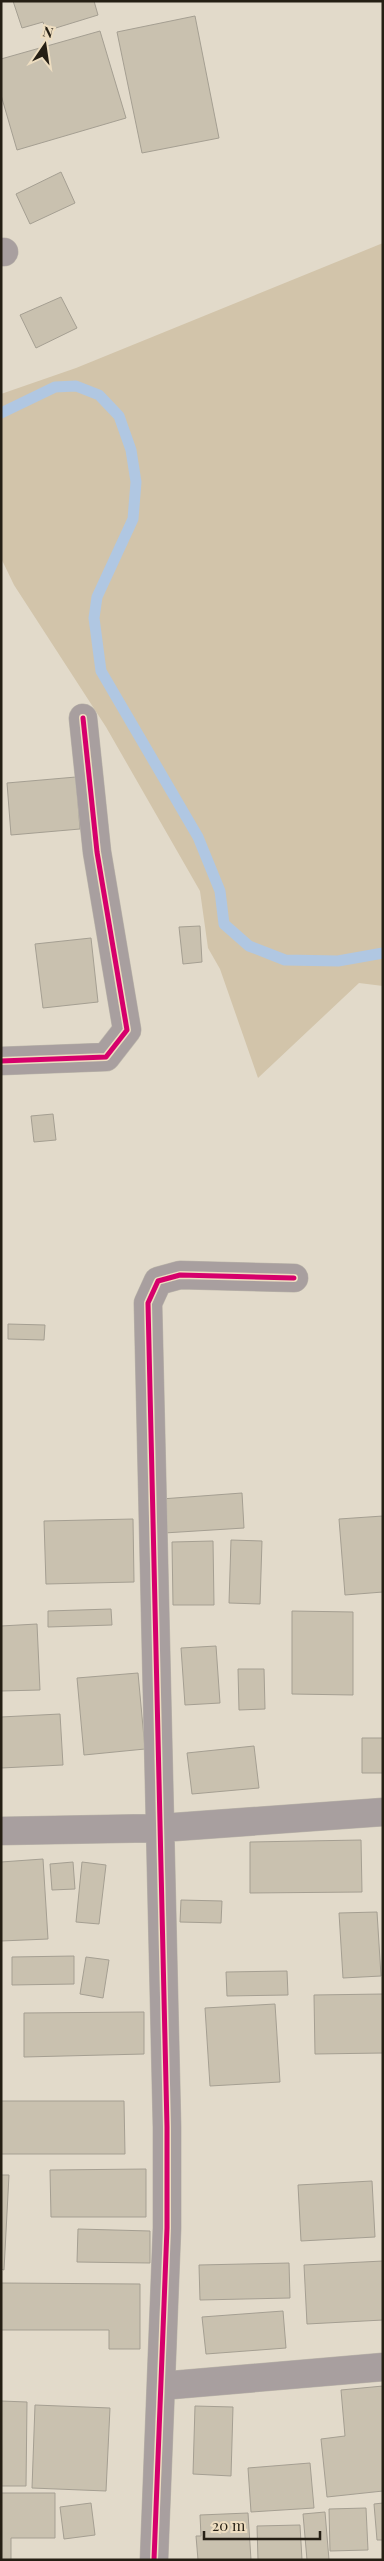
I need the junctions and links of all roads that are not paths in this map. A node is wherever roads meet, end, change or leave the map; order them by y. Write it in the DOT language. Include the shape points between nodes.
graph roads {
  1 [pos="83,718"];
  2 [pos="1,1061"];
  3 [pos="294,1278"];
  4 [pos="383,1812"];
  5 [pos="161,1828"];
  6 [pos="1,1831"];
  7 [pos="383,2367"];
  8 [pos="161,2386"];
  9 [pos="154,2560"];
  1 -- 2 [label="street" via="97,852 127,1030 106,1057"];
  3 -- 5 [label="street" via="180,1275 158,1281 148,1303"];
  4 -- 5 [label="street"];
  5 -- 6 [label="street"];
  5 -- 8 [label="street" via="167,2228"];
  7 -- 8 [label="street"];
  8 -- 9 [label="street"];
}
